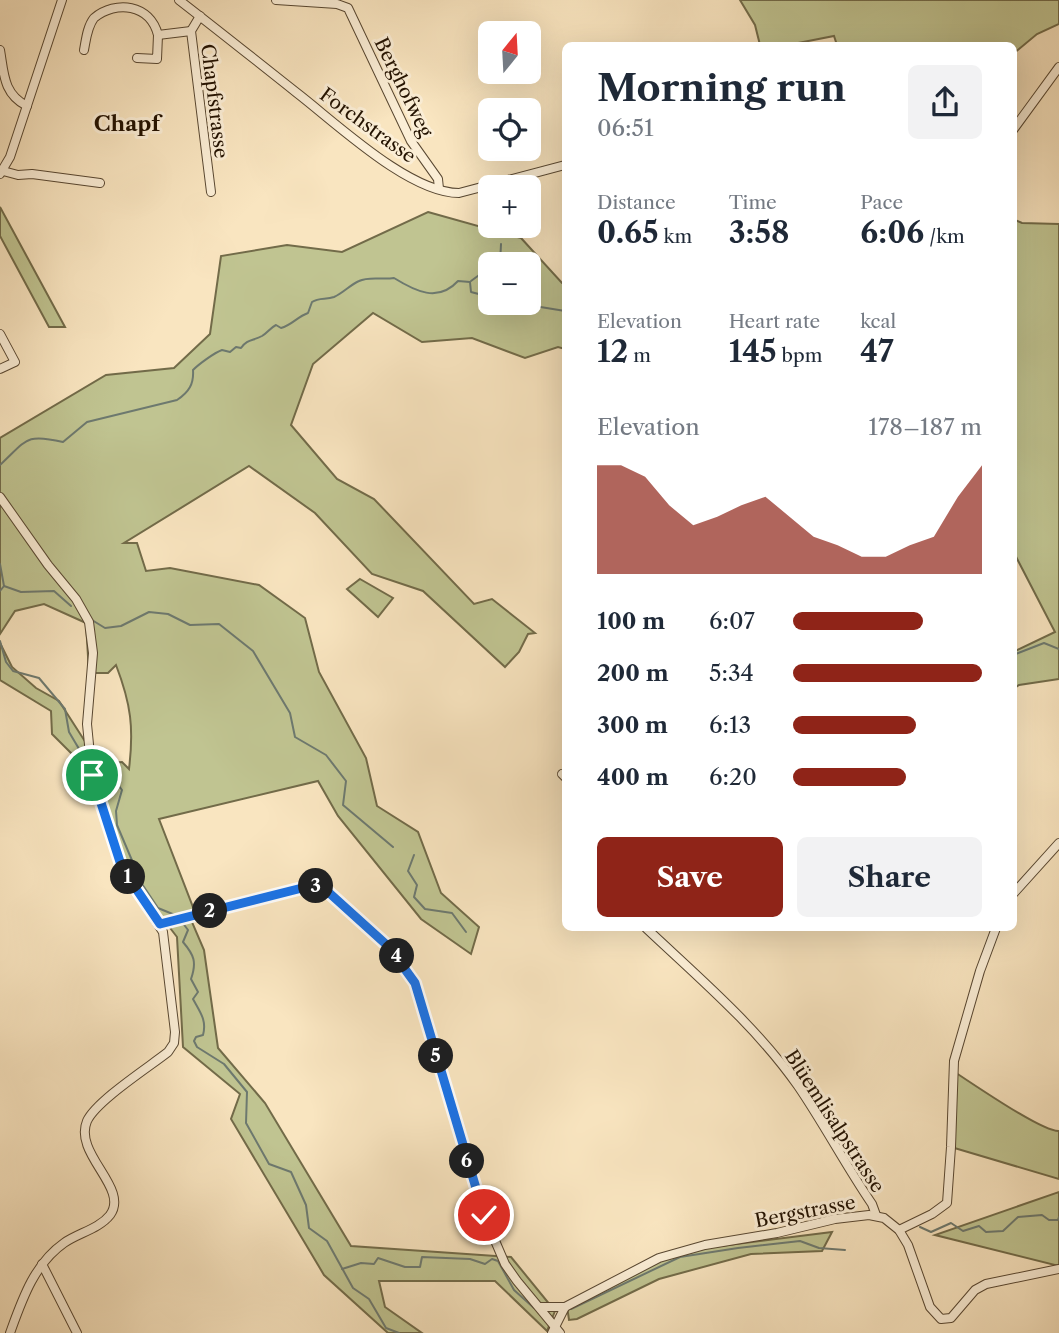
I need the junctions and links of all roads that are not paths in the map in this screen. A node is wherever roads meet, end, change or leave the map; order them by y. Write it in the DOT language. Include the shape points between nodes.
graph roads {
  1 [pos="62,0"];
  2 [pos="179,0"];
  3 [pos="276,0"];
  4 [pos="192,4"];
  5 [pos="200,16"];
  6 [pos="191,31"];
  7 [pos="158,35"];
  8 [pos="0,50"];
  9 [pos="84,50"];
  10 [pos="137,58"];
  11 [pos="1059,67"];
  12 [pos="27,106"];
  13 [pos="1017,125"];
  14 [pos="562,166"];
  15 [pos="1,172"];
  16 [pos="100,183"];
  17 [pos="439,189"];
  18 [pos="211,192"];
  19 [pos="0,334"];
  20 [pos="0,369"];
  21 [pos="0,497"];
  22 [pos="1059,843"];
  23 [pos="1017,890"];
  24 [pos="160,924"];
  25 [pos="649,931"];
  26 [pos="995,931"];
  27 [pos="876,1215"];
  28 [pos="899,1230"];
  29 [pos="42,1264"];
  30 [pos="1059,1269"];
  31 [pos="540,1307"];
  32 [pos="565,1307"];
  33 [pos="556,1331"];
  34 [pos="10,1333"];
  35 [pos="78,1333"];
  1 -- 12 [label="street"];
  2 -- 4 [label="street, Forchstrasse"];
  3 -- 17 [label="street, Berghofweg" via="348,8 411,141 438,179"];
  4 -- 5 [label="street, Forchstrasse"];
  5 -- 6 [label="street, Chapfstrasse"];
  5 -- 17 [label="street, Forchstrasse" via="383,161"];
  6 -- 7 [label="street"];
  6 -- 18 [label="street, Chapfstrasse"];
  7 -- 9 [label="street" via="145,11 118,3 95,16"];
  7 -- 10 [label="street" via="157,59"];
  8 -- 12 [label="street" via="9,94"];
  11 -- 13 [label="street"];
  12 -- 15 [label="street"];
  14 -- 17 [label="street, Forchstrasse" via="465,191"];
  15 -- 16 [label="street"];
  19 -- 20 [label="street" via="15,362"];
  21 -- 24 [label="street" via="89,622 93,653 88,712 91,768 122,868"];
  22 -- 23 [label="street"];
  24 -- 29 [label="street" via="166,942 174,1042 88,1119 86,1147 111,1188 112,1211"];
  24 -- 31 [label="street" via="319,886 389,947 415,983 484,1215 505,1264"];
  25 -- 27 [label="street, Blüemlisalpstrasse" via="718,994 798,1086"];
  26 -- 28 [label="street" via="954,1061 947,1203"];
  27 -- 28 [label="street, Bergstrasse"];
  27 -- 32 [label="street, Bergstrasse" via="835,1219 659,1258"];
  28 -- 30 [label="street" via="930,1307 941,1318 951,1318 986,1283"];
  29 -- 34 [label="street"];
  29 -- 35 [label="street"];
  31 -- 32 [label="street"];
  31 -- 33 [label="street"];
  32 -- 33 [label="street"];
}
